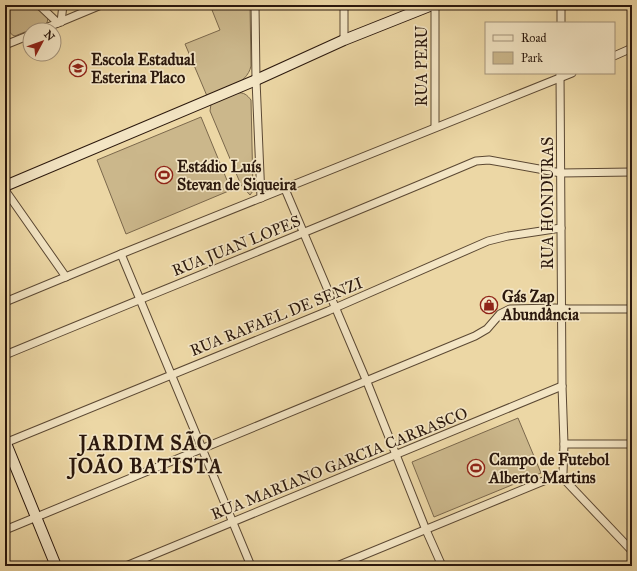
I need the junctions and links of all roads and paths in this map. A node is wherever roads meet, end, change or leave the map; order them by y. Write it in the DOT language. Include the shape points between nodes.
graph roads {
  1 [pos="39,5"];
  2 [pos="63,5"];
  3 [pos="101,5"];
  4 [pos="255,5"];
  5 [pos="344,5"];
  6 [pos="433,5"];
  7 [pos="561,5"];
  8 [pos="59,22"];
  9 [pos="561,22"];
  10 [pos="22,38"];
  11 [pos="344,40"];
  12 [pos="5,45"];
  13 [pos="632,48"];
  14 [pos="615,56"];
  15 [pos="560,76"];
  16 [pos="256,80"];
  17 [pos="435,127"];
  18 [pos="632,172"];
  19 [pos="561,173"];
  20 [pos="5,186"];
  21 [pos="285,189"];
  22 [pos="5,190"];
  23 [pos="261,198"];
  24 [pos="561,228"];
  25 [pos="304,233"];
  26 [pos="121,254"];
  27 [pos="66,277"];
  28 [pos="140,299"];
  29 [pos="5,302"];
  30 [pos="336,308"];
  31 [pos="562,308"];
  32 [pos="632,309"];
  33 [pos="5,355"];
  34 [pos="171,375"];
  35 [pos="367,382"];
  36 [pos="562,386"];
  37 [pos="5,443"];
  38 [pos="564,444"];
  39 [pos="632,444"];
  40 [pos="202,449"];
  41 [pos="396,455"];
  42 [pos="560,475"];
  43 [pos="36,518"];
  44 [pos="232,521"];
  45 [pos="5,530"];
  46 [pos="426,530"];
  47 [pos="632,550"];
  48 [pos="56,566"];
  49 [pos="126,566"];
  50 [pos="251,566"];
  51 [pos="337,566"];
  52 [pos="442,566"];
  1 -- 8 [label="street"];
  2 -- 8 [label="street"];
  3 -- 8 [label="street"];
  4 -- 16 [label="street"];
  5 -- 11 [label="street"];
  6 -- 11 [label="street"];
  6 -- 17 [label="street, RUA PERU"];
  7 -- 9 [label="street"];
  10 -- 12 [label="street"];
  11 -- 16 [label="street"];
  13 -- 14 [label="street"];
  15 -- 17 [label="street"];
  15 -- 19 [label="street, RUA HONDURAS"];
  16 -- 20 [label="street"];
  16 -- 23 [label="street"];
  17 -- 21 [label="street"];
  18 -- 19 [label="street"];
  19 -- 24 [label="street, RUA HONDURAS"];
  19 -- 25 [label="street, RUA JUAN LOPES" via="489,160 476,161"];
  21 -- 23 [label="street"];
  21 -- 25 [label="street"];
  22 -- 27 [label="street"];
  23 -- 26 [label="street"];
  24 -- 30 [label="street, RUA RAFAEL DE SENZI" via="488,241"];
  24 -- 31 [label="street, RUA HONDURAS"];
  25 -- 28 [label="street, RUA JUAN LOPES"];
  25 -- 30 [label="street"];
  26 -- 27 [label="street"];
  26 -- 28 [label="street"];
  27 -- 29 [label="street"];
  28 -- 33 [label="street, RUA JUAN LOPES"];
  28 -- 34 [label="street"];
  30 -- 34 [label="street, RUA RAFAEL DE SENZI"];
  30 -- 35 [label="street"];
  31 -- 32 [label="street"];
  31 -- 35 [label="street" via="505,311 481,333"];
  31 -- 36 [label="street, RUA HONDURAS"];
  34 -- 37 [label="street, RUA RAFAEL DE SENZI"];
  34 -- 40 [label="street"];
  35 -- 40 [label="street"];
  35 -- 41 [label="street"];
  36 -- 38 [label="street, RUA HONDURAS"];
  36 -- 41 [label="street, RUA MARIANO GARCIA CARRASCO"];
  37 -- 43 [label="street"];
  38 -- 39 [label="street"];
  38 -- 42 [label="street, RUA HONDURAS" via="564,471"];
  40 -- 43 [label="street"];
  40 -- 44 [label="street"];
  41 -- 44 [label="street, RUA MARIANO GARCIA CARRASCO"];
  41 -- 46 [label="street"];
  42 -- 46 [label="street"];
  42 -- 47 [label="street"];
  43 -- 45 [label="street"];
  43 -- 48 [label="street"];
  44 -- 49 [label="street, RUA MARIANO GARCIA CARRASCO"];
  44 -- 50 [label="street"];
  46 -- 51 [label="street"];
  46 -- 52 [label="street"];
}
